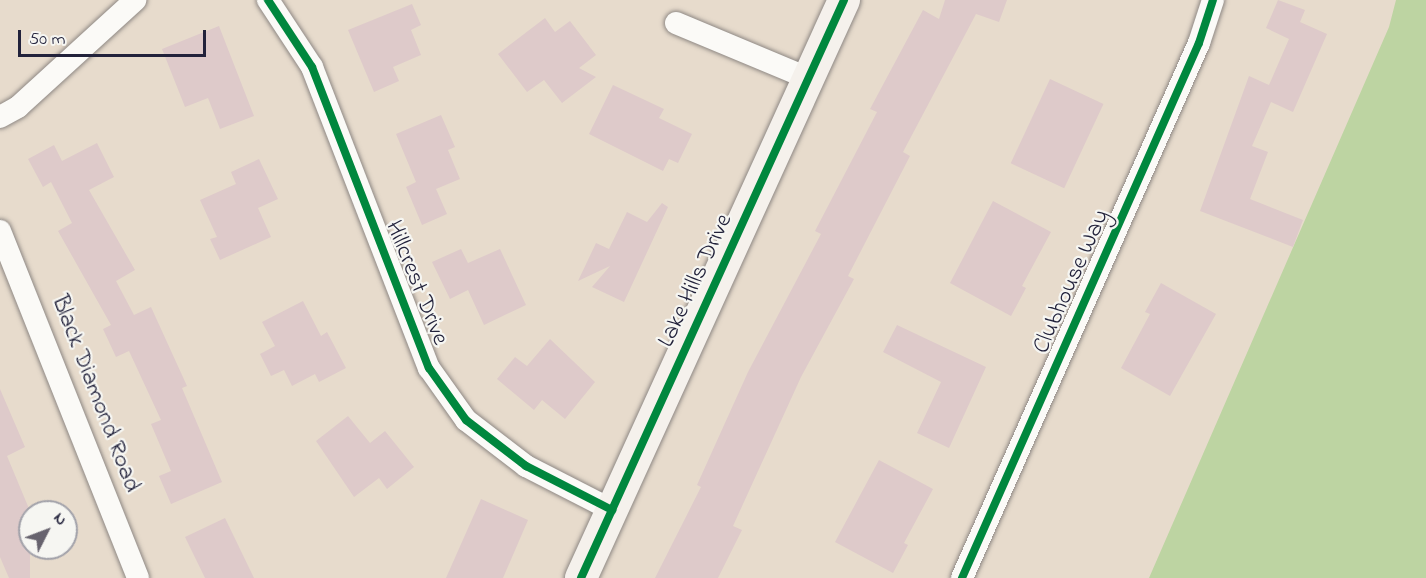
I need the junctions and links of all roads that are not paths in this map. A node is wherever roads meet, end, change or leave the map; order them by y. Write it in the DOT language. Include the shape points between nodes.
graph roads {
  1 [pos="135,0"];
  2 [pos="268,0"];
  3 [pos="844,0"];
  4 [pos="1213,0"];
  5 [pos="676,23"];
  6 [pos="810,79"];
  7 [pos="0,117"];
  8 [pos="0,231"];
  9 [pos="612,510"];
  10 [pos="138,578"];
  11 [pos="581,578"];
  12 [pos="962,578"];
  1 -- 7 [label="street" via="18,107"];
  2 -- 9 [label="street, Hillcrest Drive" via="312,67 429,368 466,420 526,466"];
  3 -- 6 [label="street, Lake Hills Drive"];
  4 -- 12 [label="street, Clubhouse Way" via="1199,43"];
  5 -- 6 [label="street"];
  6 -- 9 [label="street, Lake Hills Drive"];
  8 -- 10 [label="street, Black Diamond Road"];
  9 -- 11 [label="street, Lake Hills Drive"];
}
